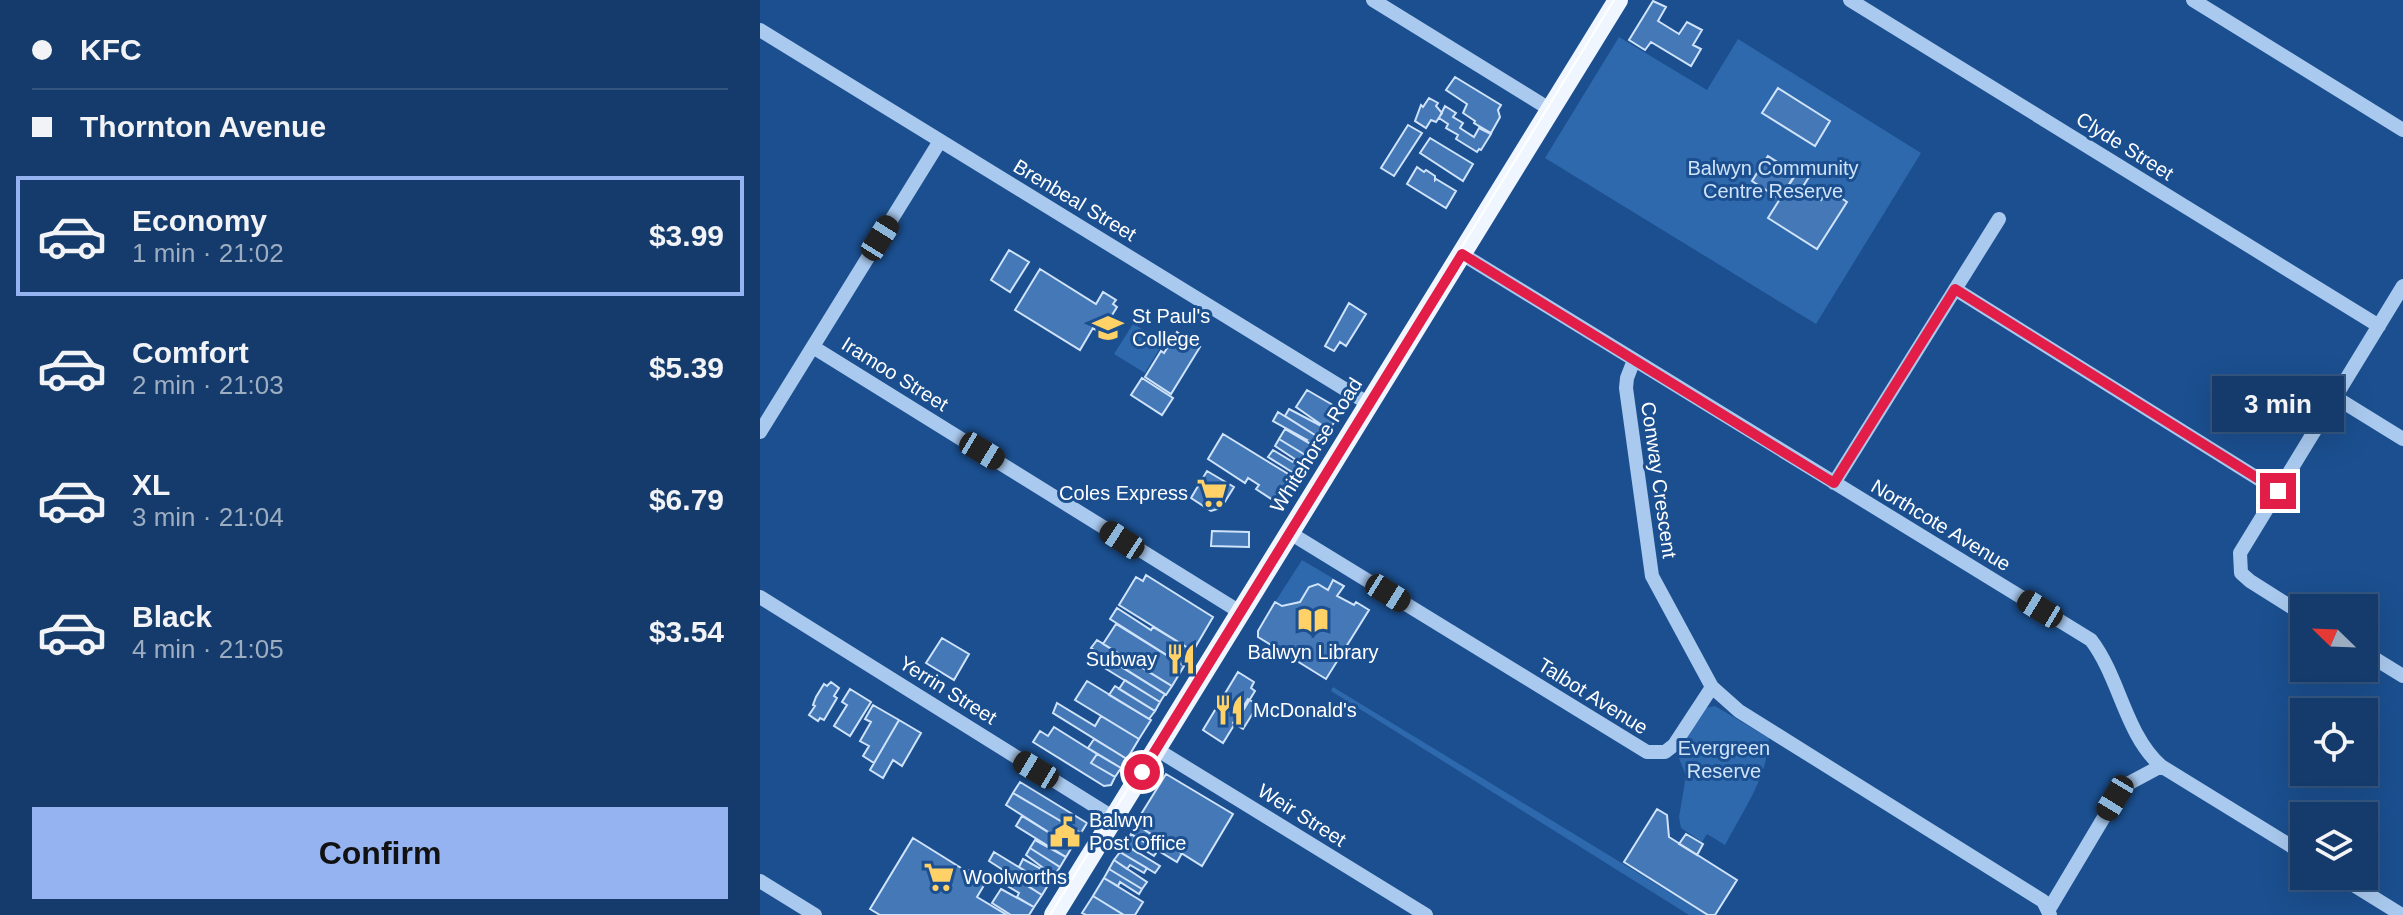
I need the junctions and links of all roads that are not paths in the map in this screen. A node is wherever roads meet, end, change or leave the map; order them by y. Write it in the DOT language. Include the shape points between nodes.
graph roads {
  1 [pos="1373,0"];
  2 [pos="1618,0"];
  3 [pos="1850,0"];
  4 [pos="2193,0"];
  5 [pos="760,30"];
  6 [pos="1551,110"];
  7 [pos="2403,130"];
  8 [pos="940,141"];
  9 [pos="1999,219"];
  10 [pos="1462,254"];
  11 [pos="2403,286"];
  12 [pos="1955,289"];
  13 [pos="2379,326"];
  14 [pos="813,347"];
  15 [pos="1634,360"];
  16 [pos="2335,397"];
  17 [pos="1369,404"];
  18 [pos="760,432"];
  19 [pos="2403,439"];
  20 [pos="1834,483"];
  21 [pos="2278,491"];
  22 [pos="1290,533"];
  23 [pos="760,597"];
  24 [pos="2290,606"];
  25 [pos="1240,612"];
  26 [pos="2378,661"];
  27 [pos="2403,676"];
  28 [pos="1712,687"];
  29 [pos="1156,749"];
  30 [pos="2161,766"];
  31 [pos="1114,818"];
  32 [pos="2290,845"];
  33 [pos="760,881"];
  34 [pos="2362,890"];
  35 [pos="2049,913"];
  36 [pos="815,915"];
  37 [pos="1054,915"];
  38 [pos="1426,915"];
  39 [pos="2402,915"];
  1 -- 6 [label="street"];
  2 -- 6 [label="main road, Whitehorse Road"];
  3 -- 13 [label="street, Clyde Street"];
  4 -- 7 [label="street"];
  5 -- 8 [label="street, Brenbeal Street"];
  6 -- 10 [label="main road, Whitehorse Road"];
  8 -- 14 [label="street"];
  8 -- 17 [label="street, Brenbeal Street"];
  9 -- 12 [label="street"];
  10 -- 15 [label="street, Northcote Avenue"];
  10 -- 17 [label="main road, Whitehorse Road"];
  11 -- 13 [label="street"];
  12 -- 20 [label="street"];
  12 -- 21 [label="street"];
  13 -- 16 [label="street"];
  14 -- 18 [label="street"];
  14 -- 25 [label="street, Iramoo Street"];
  15 -- 20 [label="street, Northcote Avenue"];
  15 -- 28 [label="street, Conway Crescent" via="1626,388 1652,576"];
  16 -- 19 [label="street"];
  16 -- 21 [label="street"];
  17 -- 22 [label="main road, Whitehorse Road"];
  20 -- 30 [label="street, Northcote Avenue" via="2091,640 2140,741"];
  21 -- 24 [label="street" via="2240,553 2241,573"];
  22 -- 25 [label="main road, Whitehorse Road"];
  22 -- 28 [label="street, Talbot Avenue" via="1647,752 1665,752 1674,745"];
  23 -- 31 [label="street, Yerrin Street"];
  25 -- 29 [label="main road, Whitehorse Road"];
  26 -- 27 [label="street"];
  28 -- 35 [label="street" via="1739,711 2043,901"];
  29 -- 31 [label="main road, Whitehorse Road"];
  29 -- 38 [label="street, Weir Street"];
  30 -- 32 [label="street, Northcote Avenue"];
  30 -- 35 [label="street" via="2122,787"];
  31 -- 37 [label="main road, Whitehorse Road"];
  33 -- 36 [label="street"];
  34 -- 39 [label="street"];
}
